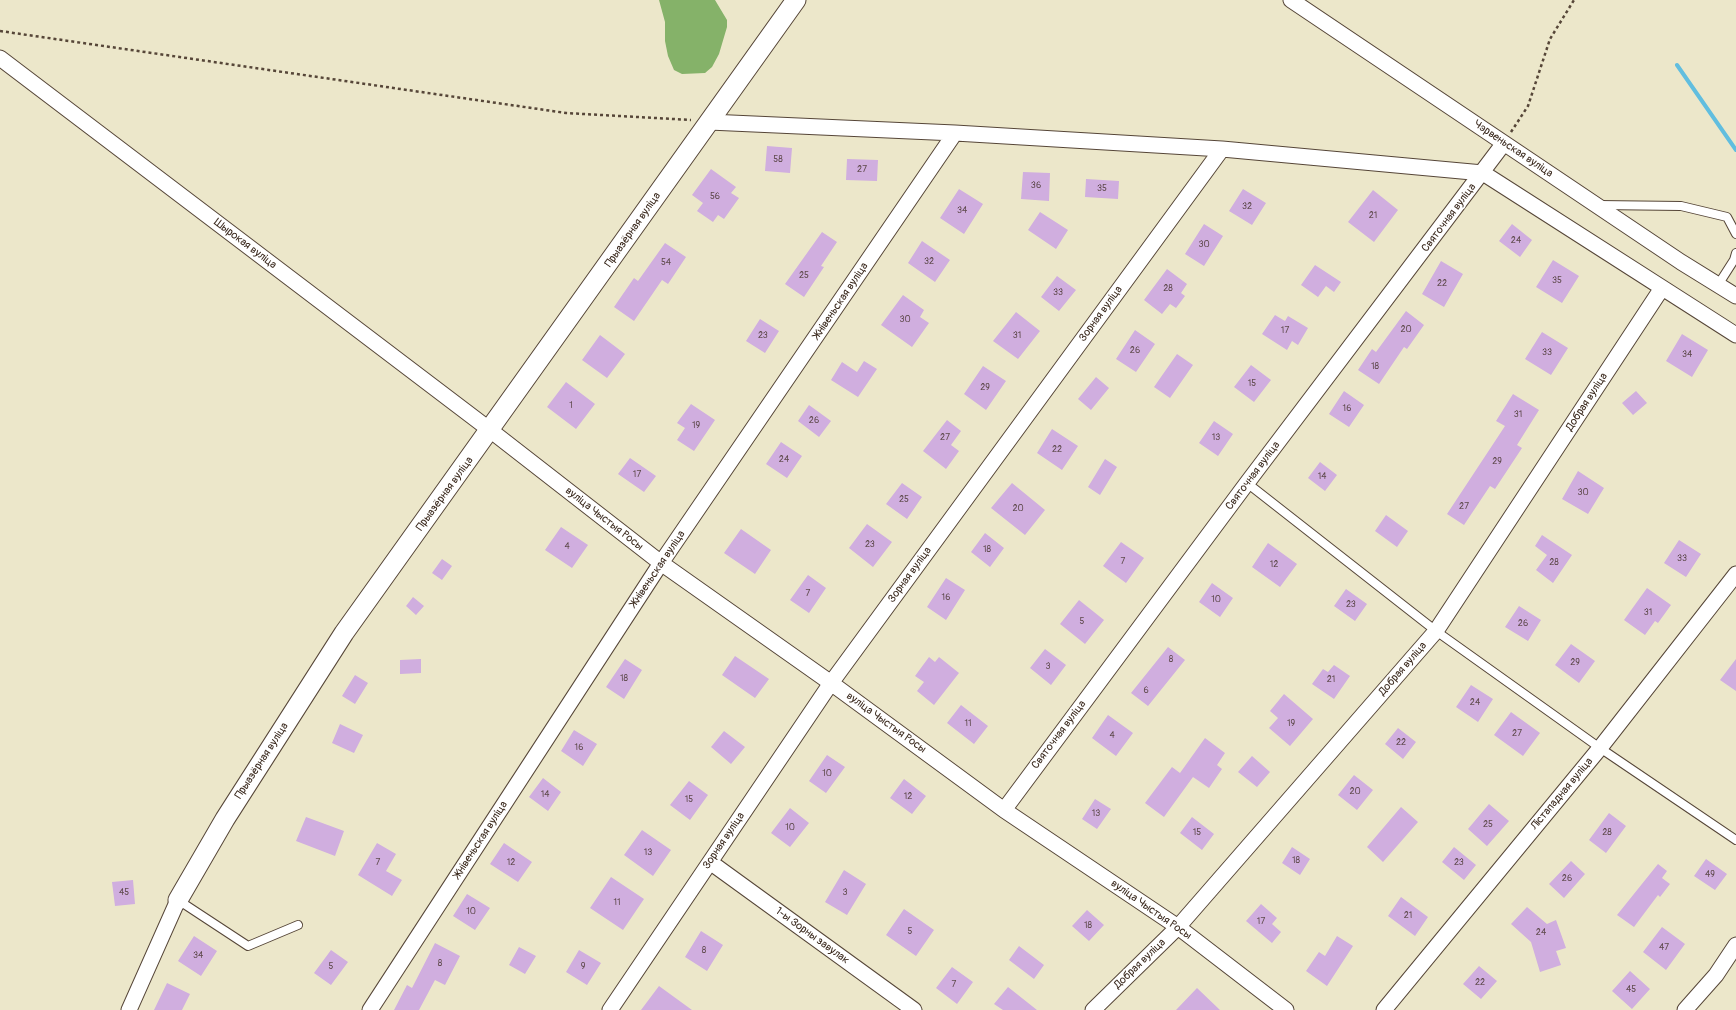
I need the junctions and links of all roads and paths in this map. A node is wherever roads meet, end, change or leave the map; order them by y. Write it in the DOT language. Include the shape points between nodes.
graph roads {
  1 [pos="796,0"];
  2 [pos="1291,0"];
  3 [pos="1574,0"];
  4 [pos="0,31"];
  5 [pos="0,58"];
  6 [pos="709,122"];
  7 [pos="956,133"];
  8 [pos="1504,143"];
  9 [pos="1222,149"];
  10 [pos="1483,173"];
  11 [pos="1596,205"];
  12 [pos="1736,234"];
  13 [pos="1736,253"];
  14 [pos="1718,285"];
  15 [pos="1662,288"];
  16 [pos="1736,296"];
  17 [pos="1736,335"];
  18 [pos="490,430"];
  19 [pos="1247,483"];
  20 [pos="661,563"];
  21 [pos="1736,574"];
  22 [pos="1436,631"];
  23 [pos="831,683"];
  24 [pos="1600,748"];
  25 [pos="1004,810"];
  26 [pos="1736,840"];
  27 [pos="710,862"];
  28 [pos="178,900"];
  29 [pos="298,925"];
  30 [pos="1178,927"];
  31 [pos="1736,945"];
  32 [pos="129,1010"];
  33 [pos="370,1010"];
  34 [pos="610,1010"];
  35 [pos="914,1010"];
  36 [pos="1093,1010"];
  37 [pos="1286,1010"];
  38 [pos="1384,1010"];
  39 [pos="1685,1010"];
  1 -- 6 [label="street, Прыазёрная вуліца"];
  2 -- 8 [label="street, Чэрвеньская вуліца"];
  3 -- 8 [label="path" via="1550,39 1528,106"];
  4 -- 6 [label="path" via="566,113"];
  5 -- 18 [label="street, Шырокая вуліца"];
  6 -- 7 [label="street"];
  6 -- 18 [label="street, Прыазёрная вуліца"];
  7 -- 9 [label="street"];
  7 -- 20 [label="street, Жнівеньская вуліца"];
  8 -- 10 [label="street, Святочная вуліца"];
  8 -- 11 [label="street, Чэрвеньская вуліца"];
  9 -- 10 [label="street"];
  9 -- 23 [label="street, Зорная вуліца"];
  10 -- 15 [label="street"];
  10 -- 19 [label="street, Святочная вуліца"];
  11 -- 12 [label="lane" via="1682,206 1726,217"];
  11 -- 14 [label="street, Чэрвеньская вуліца"];
  13 -- 14 [label="lane"];
  14 -- 16 [label="street, Чэрвеньская вуліца"];
  15 -- 17 [label="street"];
  15 -- 22 [label="street, Добрая вуліца"];
  18 -- 20 [label="street, вуліца Чыстыя Росы"];
  18 -- 28 [label="street, Прыазёрная вуліца" via="344,633 225,819"];
  19 -- 22 [label="lane"];
  19 -- 25 [label="street, Святочная вуліца"];
  20 -- 23 [label="street, вуліца Чыстыя Росы"];
  20 -- 33 [label="street, Жнівеньская вуліца"];
  21 -- 24 [label="street, Лістападная вуліца"];
  22 -- 24 [label="lane"];
  22 -- 30 [label="street, Добрая вуліца"];
  23 -- 25 [label="street, вуліца Чыстыя Росы"];
  23 -- 27 [label="street, Зорная вуліца"];
  24 -- 26 [label="lane"];
  24 -- 38 [label="street, Лістападная вуліца"];
  25 -- 30 [label="street, вуліца Чыстыя Росы"];
  27 -- 34 [label="street, Зорная вуліца"];
  27 -- 35 [label="street, 1-ы Зорны завулак"];
  28 -- 29 [label="lane" via="248,946"];
  28 -- 32 [label="street, Прыазёрная вуліца"];
  30 -- 36 [label="street, Добрая вуліца"];
  30 -- 37 [label="street, вуліца Чыстыя Росы"];
  31 -- 39 [label="street" via="1716,975"];
}
